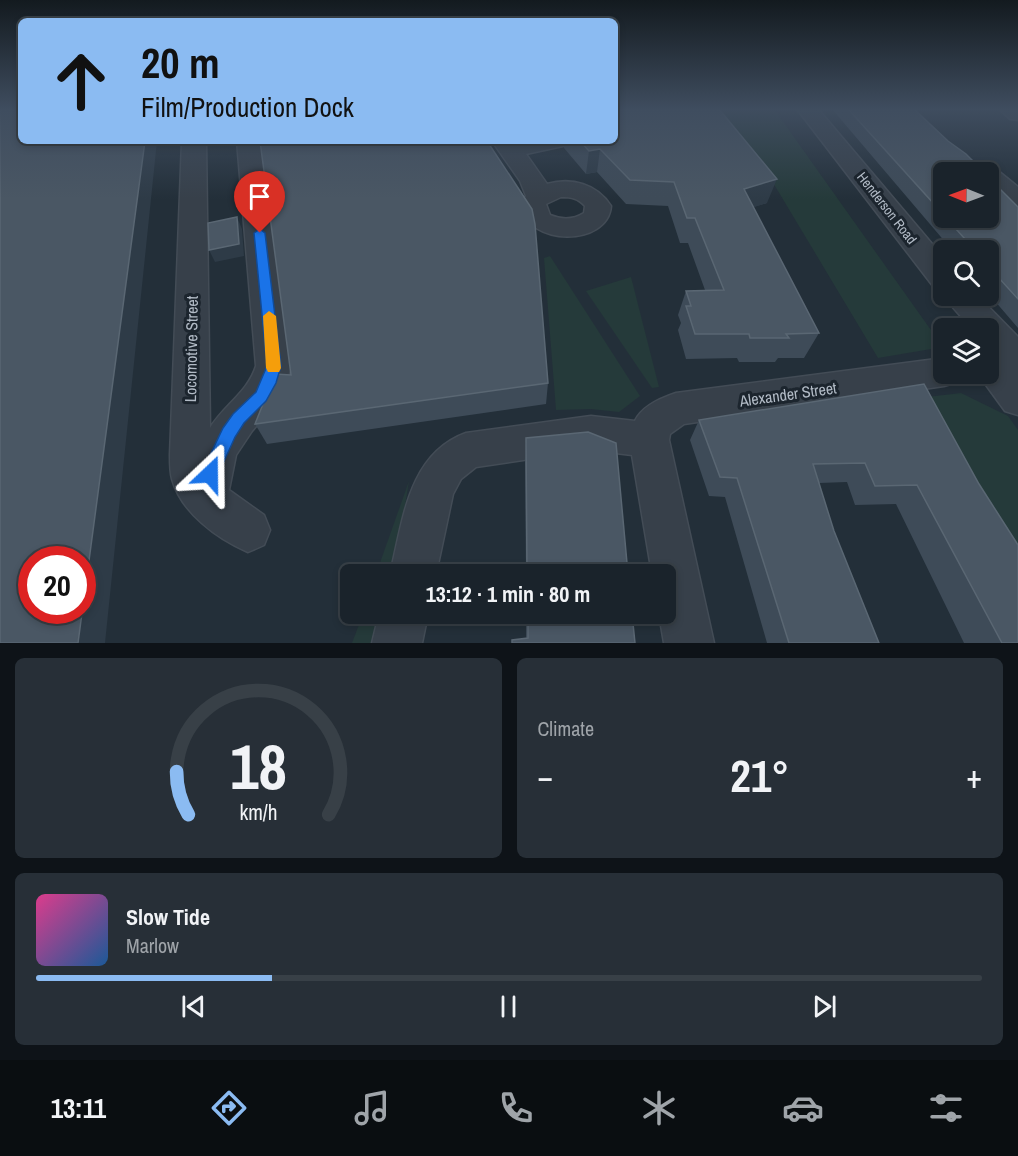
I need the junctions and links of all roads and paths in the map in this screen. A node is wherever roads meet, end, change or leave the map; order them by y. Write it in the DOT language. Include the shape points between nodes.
graph roads {
  1 [pos="831,139"];
  2 [pos="194,144"];
  3 [pos="249,144"];
  4 [pos="526,144"];
  5 [pos="999,184"];
  6 [pos="565,189"];
  7 [pos="1018,200"];
  8 [pos="532,208"];
  9 [pos="933,265"];
  10 [pos="966,306"];
  11 [pos="1003,361"];
  12 [pos="933,374"];
  13 [pos="1018,400"];
  14 [pos="649,440"];
  15 [pos="209,501"];
  16 [pos="248,530"];
  17 [pos="415,564"];
  18 [pos="402,624"];
  19 [pos="397,643"];
  20 [pos="689,643"];
  1 -- 9 [label="street, Henderson Road"];
  2 -- 15 [label="street, Locomotive Street" via="190,455 192,477 200,494"];
  3 -- 15 [label="street" via="274,366 261,396 239,419 217,454 206,489"];
  4 -- 6 [label="street"];
  4 -- 8 [label="street" via="533,181"];
  5 -- 7 [label="street"];
  6 -- 8 [label="street" via="550,190"];
  6 -- 8 [label="street" via="580,191 596,202 598,211 593,220 566,228 550,225"];
  10 -- 11 [label="street"];
  11 -- 13 [label="street"];
  12 -- 14 [label="street, Alexander Street" via="676,409 652,425"];
  14 -- 17 [label="street" via="591,433 466,451 447,466 433,489"];
  14 -- 20 [label="street"];
  15 -- 16 [label="street, Locomotive Street"];
  18 -- 19 [label="street"];
}
